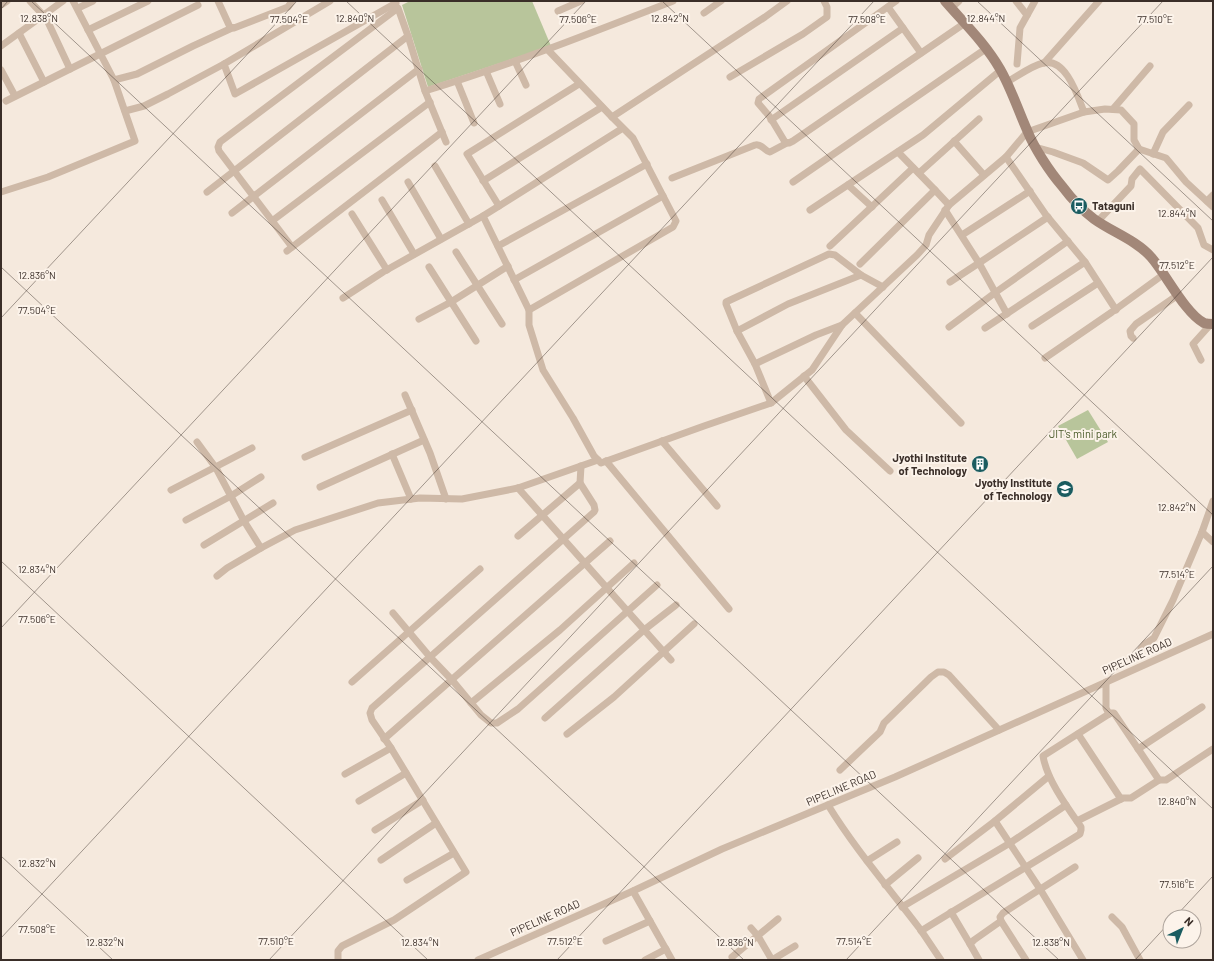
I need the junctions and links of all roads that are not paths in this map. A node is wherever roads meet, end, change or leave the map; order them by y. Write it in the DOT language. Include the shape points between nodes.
graph roads {
  1 [pos="7,1"];
  2 [pos="30,1"];
  3 [pos="63,1"];
  4 [pos="73,1"];
  5 [pos="93,1"];
  6 [pos="148,1"];
  7 [pos="218,1"];
  8 [pos="292,1"];
  9 [pos="330,1"];
  10 [pos="395,1"];
  11 [pos="581,1"];
  12 [pos="673,1"];
  13 [pos="721,1"];
  14 [pos="787,1"];
  15 [pos="824,1"];
  16 [pos="896,1"];
  17 [pos="1016,1"];
  18 [pos="1035,1"];
  19 [pos="1099,1"];
  20 [pos="952,3"];
  21 [pos="1,5"];
  22 [pos="198,5"];
  23 [pos="888,7"];
  24 [pos="78,8"];
  25 [pos="558,11"];
  26 [pos="704,13"];
  27 [pos="1027,15"];
  28 [pos="45,18"];
  29 [pos="965,23"];
  30 [pos="232,28"];
  31 [pos="903,28"];
  32 [pos="88,30"];
  33 [pos="19,33"];
  34 [pos="408,36"];
  35 [pos="1,46"];
  36 [pos="987,48"];
  37 [pos="548,50"];
  38 [pos="921,53"];
  39 [pos="100,54"];
  40 [pos="515,61"];
  41 [pos="1044,62"];
  42 [pos="224,64"];
  43 [pos="1017,64"];
  44 [pos="1150,66"];
  45 [pos="70,69"];
  46 [pos="419,69"];
  47 [pos="1,70"];
  48 [pos="1001,70"];
  49 [pos="486,71"];
  50 [pos="730,76"];
  51 [pos="114,80"];
  52 [pos="457,81"];
  53 [pos="44,82"];
  54 [pos="1007,82"];
  55 [pos="579,84"];
  56 [pos="526,85"];
  57 [pos="426,91"];
  58 [pos="15,96"];
  59 [pos="6,101"];
  60 [pos="430,102"];
  61 [pos="500,104"];
  62 [pos="1189,105"];
  63 [pos="602,107"];
  64 [pos="1113,109"];
  65 [pos="125,111"];
  66 [pos="1084,112"];
  67 [pos="612,117"];
  68 [pos="979,119"];
  69 [pos="771,120"];
  70 [pos="474,123"];
  71 [pos="623,128"];
  72 [pos="442,132"];
  73 [pos="1027,132"];
  74 [pos="954,141"];
  75 [pos="446,142"];
  76 [pos="787,142"];
  77 [pos="1035,147"];
  78 [pos="1139,149"];
  79 [pos="898,152"];
  80 [pos="1153,154"];
  81 [pos="1006,157"];
  82 [pos="647,164"];
  83 [pos="435,166"];
  84 [pos="913,168"];
  85 [pos="234,171"];
  86 [pos="919,173"];
  87 [pos="984,176"];
  88 [pos="672,178"];
  89 [pos="483,181"];
  90 [pos="408,182"];
  91 [pos="793,182"];
  92 [pos="848,185"];
  93 [pos="935,190"];
  94 [pos="1030,191"];
  95 [pos="1,192"];
  96 [pos="207,192"];
  97 [pos="1213,195"];
  98 [pos="253,196"];
  99 [pos="663,196"];
  100 [pos="382,200"];
  101 [pos="1206,201"];
  102 [pos="499,206"];
  103 [pos="872,206"];
  104 [pos="947,207"];
  105 [pos="1213,207"];
  106 [pos="810,210"];
  107 [pos="232,213"];
  108 [pos="352,214"];
  109 [pos="483,216"];
  110 [pos="1048,216"];
  111 [pos="272,221"];
  112 [pos="1098,221"];
  113 [pos="468,224"];
  114 [pos="962,235"];
  115 [pos="441,239"];
  116 [pos="1068,241"];
  117 [pos="498,246"];
  118 [pos="830,246"];
  119 [pos="1213,250"];
  120 [pos="456,252"];
  121 [pos="414,254"];
  122 [pos="1085,262"];
  123 [pos="979,263"];
  124 [pos="860,264"];
  125 [pos="508,266"];
  126 [pos="429,267"];
  127 [pos="387,270"];
  128 [pos="1164,274"];
  129 [pos="862,275"];
  130 [pos="514,280"];
  131 [pos="950,282"];
  132 [pos="1098,283"];
  133 [pos="478,285"];
  134 [pos="883,286"];
  135 [pos="996,292"];
  136 [pos="1178,295"];
  137 [pos="343,298"];
  138 [pos="451,302"];
  139 [pos="530,310"];
  140 [pos="1116,310"];
  141 [pos="855,313"];
  142 [pos="1007,314"];
  143 [pos="419,319"];
  144 [pos="502,324"];
  145 [pos="1212,324"];
  146 [pos="842,325"];
  147 [pos="1032,326"];
  148 [pos="949,327"];
  149 [pos="985,328"];
  150 [pos="737,331"];
  151 [pos="1133,338"];
  152 [pos="476,341"];
  153 [pos="1045,358"];
  154 [pos="1201,360"];
  155 [pos="755,364"];
  156 [pos="804,376"];
  157 [pos="405,395"];
  158 [pos="771,403"];
  159 [pos="412,410"];
  160 [pos="961,423"];
  161 [pos="424,440"];
  162 [pos="662,441"];
  163 [pos="197,442"];
  164 [pos="252,448"];
  165 [pos="392,454"];
  166 [pos="305,457"];
  167 [pos="598,460"];
  168 [pos="606,461"];
  169 [pos="581,466"];
  170 [pos="216,468"];
  171 [pos="890,472"];
  172 [pos="261,477"];
  173 [pos="580,482"];
  174 [pos="320,487"];
  175 [pos="518,488"];
  176 [pos="171,490"];
  177 [pos="231,496"];
  178 [pos="411,499"];
  179 [pos="446,499"];
  180 [pos="1213,500"];
  181 [pos="273,503"];
  182 [pos="717,506"];
  183 [pos="543,516"];
  184 [pos="186,520"];
  185 [pos="244,521"];
  186 [pos="1202,532"];
  187 [pos="518,536"];
  188 [pos="564,539"];
  189 [pos="610,540"];
  190 [pos="1213,542"];
  191 [pos="204,545"];
  192 [pos="261,548"];
  193 [pos="584,562"];
  194 [pos="634,563"];
  195 [pos="480,569"];
  196 [pos="217,576"];
  197 [pos="656,585"];
  198 [pos="607,587"];
  199 [pos="676,605"];
  200 [pos="729,609"];
  201 [pos="628,611"];
  202 [pos="393,613"];
  203 [pos="694,624"];
  204 [pos="644,630"];
  205 [pos="409,632"];
  206 [pos="1213,634"];
  207 [pos="1141,649"];
  208 [pos="664,652"];
  209 [pos="430,657"];
  210 [pos="671,660"];
  211 [pos="452,680"];
  212 [pos="352,682"];
  213 [pos="1106,682"];
  214 [pos="471,703"];
  215 [pos="1202,707"];
  216 [pos="1109,714"];
  217 [pos="545,718"];
  218 [pos="999,730"];
  219 [pos="567,734"];
  220 [pos="1078,734"];
  221 [pos="384,739"];
  222 [pos="391,748"];
  223 [pos="1138,749"];
  224 [pos="1213,749"];
  225 [pos="840,770"];
  226 [pos="406,773"];
  227 [pos="345,774"];
  228 [pos="1049,776"];
  229 [pos="1159,780"];
  230 [pos="1121,799"];
  231 [pos="423,800"];
  232 [pos="359,801"];
  233 [pos="828,805"];
  234 [pos="1066,805"];
  235 [pos="995,821"];
  236 [pos="1077,821"];
  237 [pos="436,823"];
  238 [pos="375,830"];
  239 [pos="897,842"];
  240 [pos="1010,843"];
  241 [pos="454,853"];
  242 [pos="918,858"];
  243 [pos="945,859"];
  244 [pos="381,860"];
  245 [pos="867,861"];
  246 [pos="1075,867"];
  247 [pos="1026,868"];
  248 [pos="407,880"];
  249 [pos="885,885"];
  250 [pos="1040,889"];
  251 [pos="633,891"];
  252 [pos="902,907"];
  253 [pos="951,912"];
  254 [pos="1112,917"];
  255 [pos="778,919"];
  256 [pos="650,921"];
  257 [pos="1001,921"];
  258 [pos="751,928"];
  259 [pos="921,930"];
  260 [pos="758,936"];
  261 [pos="606,941"];
  262 [pos="970,944"];
  263 [pos="795,946"];
  264 [pos="666,949"];
  265 [pos="732,957"];
  266 [pos="338,960"];
  267 [pos="478,960"];
  268 [pos="645,960"];
  269 [pos="672,960"];
  270 [pos="772,960"];
  271 [pos="941,960"];
  272 [pos="980,960"];
  273 [pos="1026,960"];
  274 [pos="1083,960"];
  275 [pos="1140,960"];
  1 -- 21 [label="street"];
  2 -- 28 [label="street"];
  3 -- 28 [label="street"];
  4 -- 24 [label="street"];
  5 -- 24 [label="street"];
  6 -- 32 [label="street"];
  7 -- 30 [label="street"];
  8 -- 30 [label="street" via="288,6"];
  9 -- 42 [label="street"];
  10 -- 42 [label="street" via="396,3 235,94"];
  11 -- 25 [label="street"];
  12 -- 37 [label="street"];
  13 -- 26 [label="street"];
  14 -- 67 [label="street"];
  15 -- 50 [label="street" via="828,17 823,21"];
  16 -- 23 [label="street"];
  17 -- 27 [label="street"];
  18 -- 27 [label="street"];
  19 -- 41 [label="street"];
  20 -- 29 [label="main road"];
  22 -- 39 [label="street"];
  23 -- 31 [label="street"];
  23 -- 69 [label="street" via="759,99 758,103"];
  24 -- 32 [label="street"];
  27 -- 43 [label="street" via="1020,28"];
  28 -- 33 [label="street"];
  28 -- 45 [label="street"];
  29 -- 36 [label="main road"];
  29 -- 38 [label="street"];
  30 -- 51 [label="street" via="137,74"];
  31 -- 38 [label="street"];
  31 -- 69 [label="street"];
  32 -- 39 [label="street"];
  33 -- 35 [label="street"];
  33 -- 53 [label="street"];
  34 -- 46 [label="street"];
  34 -- 85 [label="street"];
  34 -- 85 [label="street" via="398,8 220,142 219,151"];
  36 -- 48 [label="main road"];
  36 -- 91 [label="street"];
  37 -- 40 [label="street"];
  37 -- 55 [label="street"];
  38 -- 76 [label="street" via="793,141"];
  39 -- 45 [label="street"];
  39 -- 51 [label="street"];
  40 -- 49 [label="street"];
  40 -- 56 [label="street"];
  41 -- 54 [label="street"];
  41 -- 66 [label="street" via="1054,63 1062,68"];
  42 -- 65 [label="street" via="144,106"];
  44 -- 64 [label="street"];
  45 -- 53 [label="street"];
  46 -- 57 [label="street"];
  46 -- 98 [label="street"];
  47 -- 58 [label="street"];
  48 -- 54 [label="main road"];
  48 -- 79 [label="street" via="923,135"];
  49 -- 52 [label="street"];
  49 -- 61 [label="street"];
  51 -- 65 [label="street"];
  52 -- 57 [label="street"];
  52 -- 70 [label="street"];
  53 -- 58 [label="street"];
  54 -- 73 [label="main road"];
  55 -- 63 [label="street"];
  55 -- 89 [label="street" via="467,154"];
  57 -- 60 [label="street"];
  58 -- 59 [label="street"];
  60 -- 72 [label="street"];
  60 -- 111 [label="street"];
  62 -- 80 [label="street" via="1163,132"];
  63 -- 67 [label="street"];
  63 -- 89 [label="street"];
  64 -- 66 [label="street"];
  64 -- 78 [label="street" via="1121,110 1134,124 1134,140"];
  65 -- 95 [label="street" via="135,141 48,177"];
  66 -- 73 [label="street"];
  67 -- 71 [label="street"];
  68 -- 74 [label="street"];
  69 -- 76 [label="street"];
  71 -- 82 [label="street" via="633,138"];
  71 -- 102 [label="street"];
  72 -- 75 [label="street"];
  72 -- 111 [label="street" via="290,249"];
  73 -- 77 [label="main road"];
  73 -- 81 [label="street"];
  74 -- 86 [label="street"];
  74 -- 87 [label="street"];
  76 -- 88 [label="street" via="770,152 758,144 754,145"];
  77 -- 78 [label="street" via="1083,163 1108,180"];
  77 -- 112 [label="main road" via="1061,186 1079,206"];
  78 -- 80 [label="street"];
  79 -- 84 [label="street"];
  79 -- 92 [label="street"];
  80 -- 101 [label="street" via="1166,158"];
  81 -- 87 [label="street"];
  81 -- 94 [label="street"];
  82 -- 99 [label="street"];
  82 -- 117 [label="street"];
  83 -- 113 [label="street"];
  84 -- 86 [label="street"];
  84 -- 103 [label="street"];
  85 -- 96 [label="street"];
  85 -- 98 [label="street"];
  86 -- 93 [label="street"];
  87 -- 104 [label="street"];
  89 -- 102 [label="street"];
  90 -- 115 [label="street"];
  92 -- 103 [label="street"];
  92 -- 106 [label="street"];
  93 -- 104 [label="street"];
  93 -- 124 [label="street"];
  94 -- 110 [label="street"];
  94 -- 114 [label="street"];
  97 -- 101 [label="street"];
  98 -- 107 [label="street"];
  98 -- 111 [label="street"];
  99 -- 130 [label="street"];
  99 -- 139 [label="street" via="676,221 673,227"];
  100 -- 121 [label="street"];
  101 -- 105 [label="street"];
  102 -- 109 [label="street"];
  103 -- 118 [label="street"];
  104 -- 114 [label="street"];
  104 -- 134 [label="street" via="926,245"];
  108 -- 127 [label="street"];
  109 -- 113 [label="street"];
  109 -- 117 [label="street"];
  110 -- 116 [label="street"];
  110 -- 123 [label="street"];
  112 -- 119 [label="street" via="1131,186 1132,179 1140,169 1196,227 1204,245"];
  112 -- 128 [label="main road" via="1147,253"];
  113 -- 115 [label="street"];
  114 -- 123 [label="street"];
  115 -- 121 [label="street"];
  116 -- 122 [label="street"];
  116 -- 135 [label="street"];
  117 -- 125 [label="street"];
  120 -- 133 [label="street"];
  121 -- 127 [label="street"];
  122 -- 132 [label="street"];
  122 -- 142 [label="street"];
  123 -- 131 [label="street"];
  123 -- 135 [label="street"];
  125 -- 130 [label="street"];
  125 -- 133 [label="street"];
  126 -- 138 [label="street"];
  127 -- 137 [label="street"];
  128 -- 136 [label="main road"];
  128 -- 140 [label="street"];
  129 -- 134 [label="street"];
  129 -- 150 [label="street" via="788,304"];
  129 -- 150 [label="street" via="835,255 829,254 726,302"];
  130 -- 139 [label="street"];
  132 -- 140 [label="street"];
  132 -- 147 [label="street"];
  133 -- 138 [label="street"];
  133 -- 144 [label="street"];
  134 -- 141 [label="street"];
  135 -- 142 [label="street"];
  135 -- 148 [label="street"];
  136 -- 145 [label="main road" via="1200,320"];
  136 -- 151 [label="street" via="1136,324 1130,331"];
  138 -- 143 [label="street"];
  138 -- 152 [label="street"];
  139 -- 167 [label="street" via="529,325 543,370"];
  140 -- 153 [label="street"];
  141 -- 146 [label="street"];
  141 -- 160 [label="street"];
  142 -- 149 [label="street"];
  145 -- 154 [label="street" via="1193,344"];
  146 -- 155 [label="street"];
  146 -- 156 [label="street" via="812,370"];
  150 -- 155 [label="street"];
  155 -- 158 [label="street"];
  156 -- 158 [label="street"];
  156 -- 171 [label="street" via="846,430"];
  157 -- 159 [label="street"];
  158 -- 162 [label="street"];
  159 -- 161 [label="street"];
  159 -- 166 [label="street"];
  161 -- 165 [label="street"];
  161 -- 179 [label="street"];
  162 -- 168 [label="street"];
  162 -- 182 [label="street"];
  163 -- 170 [label="street"];
  164 -- 170 [label="street"];
  165 -- 174 [label="street"];
  165 -- 178 [label="street"];
  167 -- 168 [label="street" via="601,463"];
  167 -- 169 [label="street"];
  168 -- 200 [label="street"];
  169 -- 173 [label="street"];
  169 -- 175 [label="street"];
  170 -- 176 [label="street"];
  170 -- 177 [label="street"];
  172 -- 177 [label="street"];
  173 -- 183 [label="street"];
  173 -- 188 [label="street" via="595,510"];
  175 -- 179 [label="street" via="462,499"];
  175 -- 183 [label="street"];
  177 -- 184 [label="street"];
  177 -- 185 [label="street"];
  178 -- 179 [label="street"];
  178 -- 192 [label="street" via="378,503 295,530"];
  180 -- 186 [label="street"];
  181 -- 185 [label="street"];
  183 -- 187 [label="street"];
  183 -- 188 [label="street"];
  185 -- 191 [label="street"];
  185 -- 192 [label="street"];
  186 -- 190 [label="street"];
  186 -- 207 [label="street" via="1154,638"];
  188 -- 193 [label="street"];
  188 -- 209 [label="street"];
  189 -- 193 [label="street"];
  192 -- 196 [label="street"];
  193 -- 198 [label="street"];
  193 -- 211 [label="street"];
  194 -- 198 [label="street"];
  195 -- 205 [label="street"];
  197 -- 201 [label="street"];
  198 -- 201 [label="street"];
  198 -- 214 [label="street" via="560,630"];
  199 -- 204 [label="street"];
  201 -- 204 [label="street"];
  201 -- 214 [label="street" via="518,709 497,723 491,723"];
  202 -- 205 [label="street"];
  203 -- 208 [label="street"];
  204 -- 208 [label="street"];
  204 -- 217 [label="street"];
  205 -- 209 [label="street"];
  205 -- 212 [label="street"];
  206 -- 213 [label="street, PIPELINE ROAD"];
  208 -- 210 [label="street"];
  208 -- 219 [label="street" via="614,697"];
  209 -- 211 [label="street"];
  209 -- 221 [label="street" via="372,708 372,720"];
  211 -- 214 [label="street"];
  211 -- 221 [label="street"];
  213 -- 216 [label="street" via="1106,708"];
  213 -- 218 [label="street, PIPELINE ROAD"];
  215 -- 223 [label="street"];
  216 -- 220 [label="street"];
  216 -- 223 [label="street" via="1114,713"];
  218 -- 225 [label="street" via="948,675 938,672 884,723 880,732"];
  218 -- 233 [label="street, PIPELINE ROAD"];
  220 -- 228 [label="street" via="1042,756"];
  220 -- 230 [label="street"];
  221 -- 222 [label="street"];
  222 -- 226 [label="street"];
  222 -- 227 [label="street"];
  223 -- 229 [label="street"];
  224 -- 229 [label="street" via="1166,780"];
  226 -- 231 [label="street"];
  226 -- 232 [label="street"];
  228 -- 234 [label="street"];
  228 -- 235 [label="street"];
  229 -- 230 [label="street" via="1131,798"];
  230 -- 236 [label="street"];
  231 -- 237 [label="street"];
  231 -- 238 [label="street"];
  233 -- 245 [label="street"];
  233 -- 251 [label="street, PIPELINE ROAD" via="722,849"];
  234 -- 236 [label="street"];
  234 -- 240 [label="street"];
  235 -- 240 [label="street"];
  235 -- 243 [label="street"];
  236 -- 247 [label="street" via="1081,827 1080,834"];
  237 -- 241 [label="street"];
  237 -- 244 [label="street"];
  239 -- 245 [label="street"];
  240 -- 247 [label="street"];
  240 -- 252 [label="street"];
  241 -- 248 [label="street"];
  241 -- 266 [label="street" via="466,872 394,920 342,946 338,951"];
  242 -- 249 [label="street"];
  245 -- 249 [label="street"];
  246 -- 250 [label="street"];
  247 -- 250 [label="street"];
  247 -- 253 [label="street"];
  249 -- 252 [label="street"];
  250 -- 257 [label="street" via="1003,914 1000,917"];
  250 -- 274 [label="street"];
  251 -- 256 [label="street"];
  251 -- 267 [label="street, PIPELINE ROAD"];
  252 -- 259 [label="street"];
  253 -- 259 [label="street"];
  253 -- 262 [label="street"];
  254 -- 275 [label="street" via="1122,927"];
  255 -- 260 [label="street"];
  256 -- 261 [label="street"];
  256 -- 264 [label="street"];
  257 -- 262 [label="street"];
  257 -- 273 [label="street"];
  258 -- 260 [label="street"];
  259 -- 271 [label="street"];
  260 -- 265 [label="street"];
  260 -- 270 [label="street"];
  262 -- 272 [label="street"];
  263 -- 270 [label="street"];
  264 -- 268 [label="street"];
  264 -- 269 [label="street"];
}
